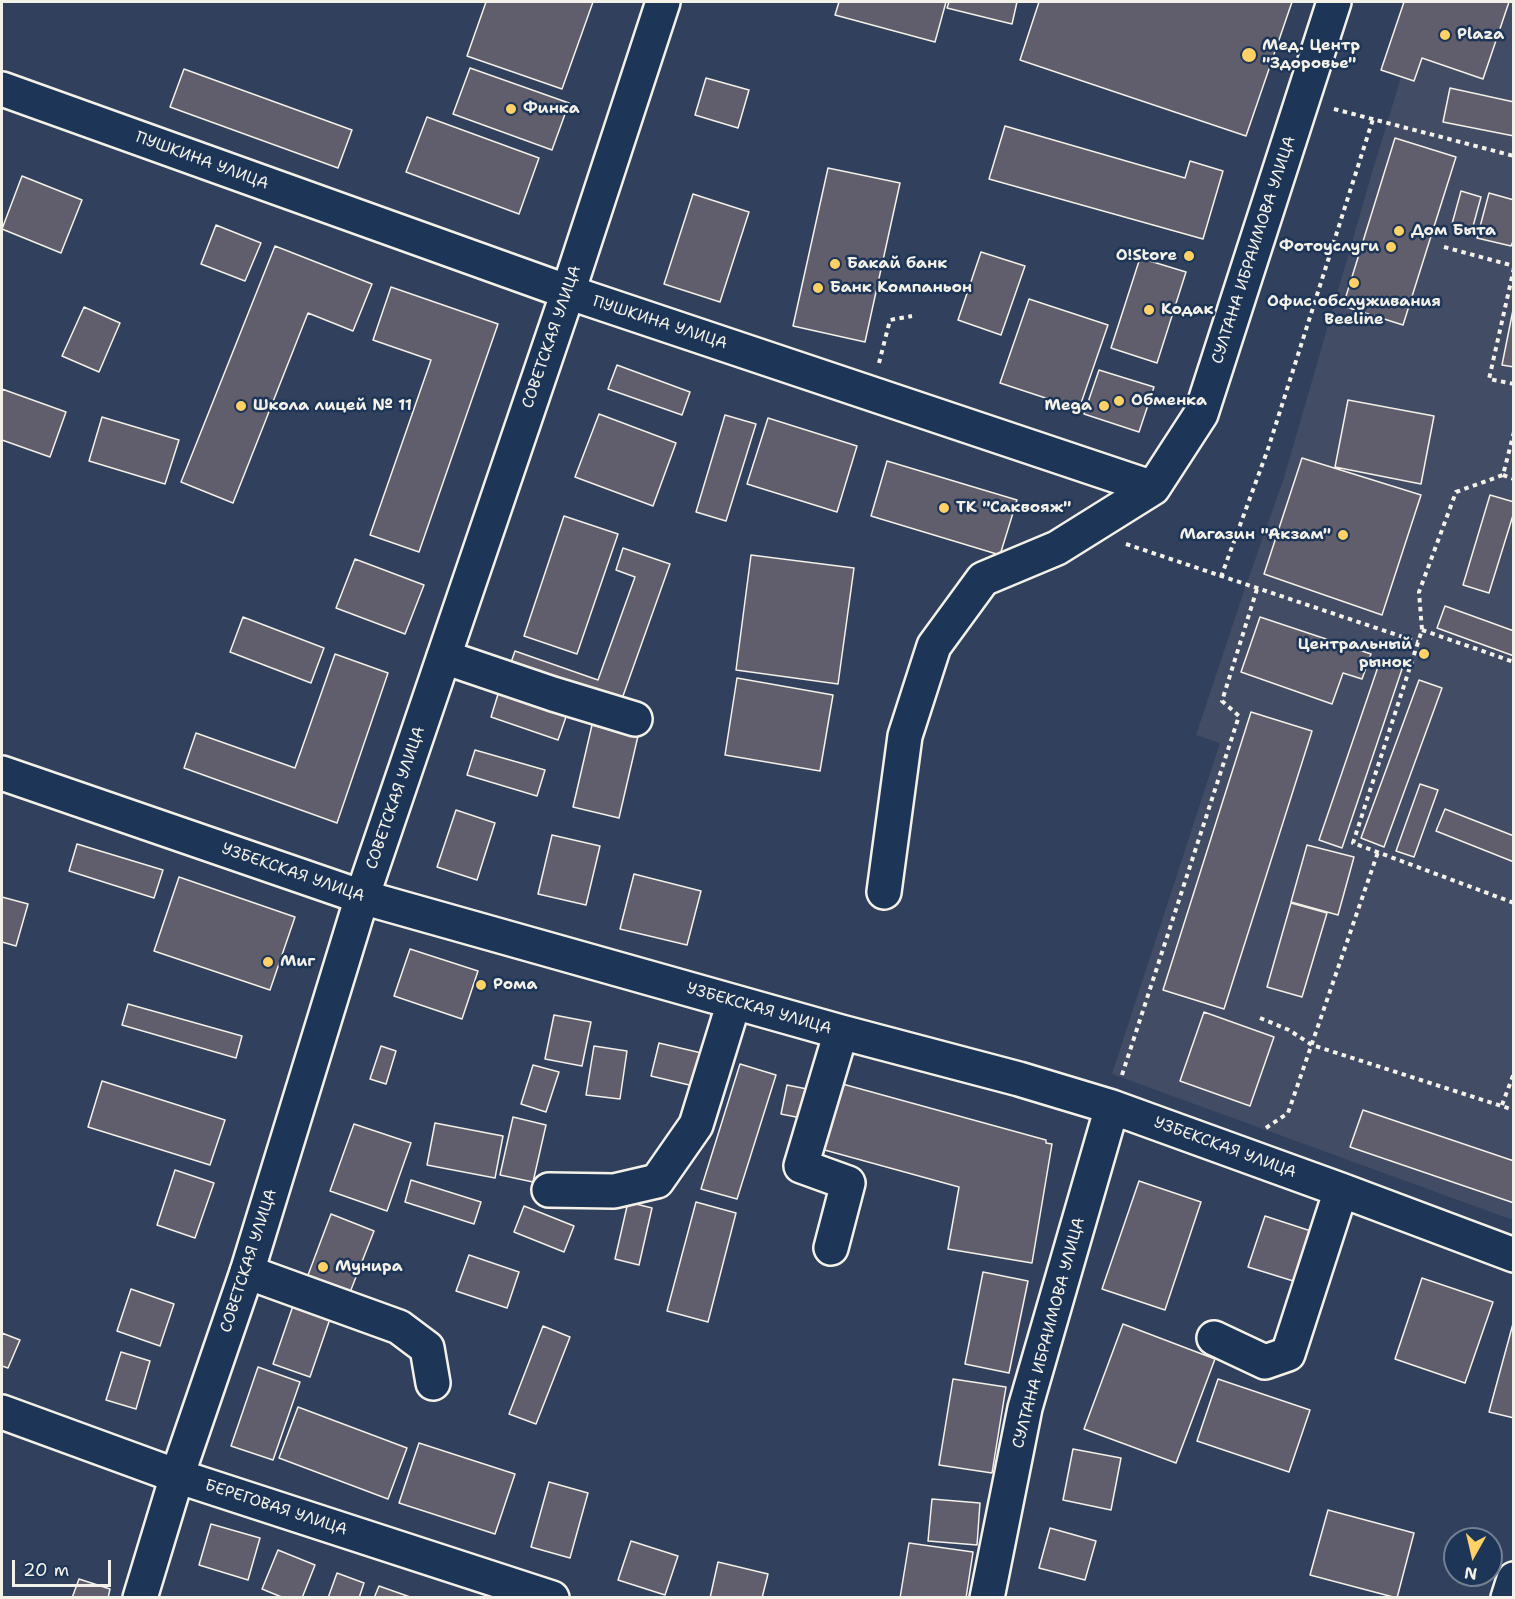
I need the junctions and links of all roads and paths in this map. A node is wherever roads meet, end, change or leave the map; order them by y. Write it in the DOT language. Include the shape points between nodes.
graph roads {
  1 [pos="663,2"];
  2 [pos="1334,2"];
  3 [pos="2,89"];
  4 [pos="1302,100"];
  5 [pos="1373,119"];
  6 [pos="1514,156"];
  7 [pos="1444,247"];
  8 [pos="1514,267"];
  9 [pos="568,292"];
  10 [pos="912,316"];
  11 [pos="878,370"];
  12 [pos="1514,384"];
  13 [pos="1514,432"];
  14 [pos="1503,475"];
  15 [pos="1514,479"];
  16 [pos="1153,488"];
  17 [pos="1098,523"];
  18 [pos="1221,577"];
  19 [pos="1257,589"];
  20 [pos="1422,630"];
  21 [pos="1418,642"];
  22 [pos="444,657"];
  23 [pos="1514,662"];
  24 [pos="635,719"];
  25 [pos="2,773"];
  26 [pos="1377,852"];
  27 [pos="884,892"];
  28 [pos="362,897"];
  29 [pos="1514,903"];
  30 [pos="734,1002"];
  31 [pos="1260,1018"];
  32 [pos="841,1032"];
  33 [pos="1312,1045"];
  34 [pos="1514,1073"];
  35 [pos="1502,1105"];
  36 [pos="1112,1107"];
  37 [pos="1514,1110"];
  38 [pos="1232,1150"];
  39 [pos="549,1190"];
  40 [pos="1341,1190"];
  41 [pos="831,1248"];
  42 [pos="1514,1256"];
  43 [pos="246,1272"];
  44 [pos="1214,1338"];
  45 [pos="433,1383"];
  46 [pos="2,1412"];
  47 [pos="177,1476"];
  48 [pos="1514,1580"];
  49 [pos="140,1598"];
  50 [pos="552,1598"];
  51 [pos="987,1598"];
  52 [pos="1508,1598"];
  1 -- 9 [label="street, СОВЕТСКАЯ УЛИЦА"];
  2 -- 4 [label="street, СУЛТАНА ИБРАИМОВА УЛИЦА"];
  3 -- 9 [label="street, ПУШКИНА УЛИЦА"];
  4 -- 5 [label="path"];
  4 -- 16 [label="street, СУЛТАНА ИБРАИМОВА УЛИЦА" via="1201,414"];
  5 -- 6 [label="path"];
  5 -- 18 [label="path" via="1268,449"];
  7 -- 8 [label="path"];
  8 -- 12 [label="path" via="1489,380"];
  9 -- 16 [label="street, ПУШКИНА УЛИЦА"];
  9 -- 22 [label="street, СОВЕТСКАЯ УЛИЦА"];
  10 -- 11 [label="path" via="891,320"];
  13 -- 14 [label="path"];
  14 -- 15 [label="path"];
  14 -- 20 [label="path" via="1456,492 1419,592"];
  16 -- 17 [label="street"];
  17 -- 18 [label="path" via="1112,540"];
  17 -- 27 [label="street" via="1058,548 983,579 934,646 905,736"];
  18 -- 19 [label="path"];
  19 -- 21 [label="path"];
  19 -- 36 [label="path" via="1222,702 1239,716"];
  20 -- 21 [label="path"];
  20 -- 23 [label="path"];
  21 -- 26 [label="path" via="1353,843"];
  22 -- 24 [label="street"];
  22 -- 28 [label="street, СОВЕТСКАЯ УЛИЦА"];
  25 -- 28 [label="street, УЗБЕКСКАЯ УЛИЦА"];
  26 -- 29 [label="path"];
  26 -- 33 [label="path"];
  28 -- 30 [label="street, УЗБЕКСКАЯ УЛИЦА"];
  28 -- 43 [label="street, СОВЕТСКАЯ УЛИЦА"];
  30 -- 32 [label="street, УЗБЕКСКАЯ УЛИЦА"];
  30 -- 39 [label="street" via="696,1125 657,1181 614,1191"];
  31 -- 33 [label="path"];
  32 -- 36 [label="street, УЗБЕКСКАЯ УЛИЦА"];
  32 -- 41 [label="street" via="801,1166 848,1183"];
  33 -- 35 [label="path"];
  33 -- 38 [label="path" via="1288,1113"];
  34 -- 35 [label="path"];
  35 -- 37 [label="path"];
  36 -- 38 [label="street, УЗБЕКСКАЯ УЛИЦА"];
  36 -- 51 [label="street, СУЛТАНА ИБРАИМОВА УЛИЦА" via="1025,1408"];
  38 -- 40 [label="street, УЗБЕКСКАЯ УЛИЦА"];
  40 -- 42 [label="street, УЗБЕКСКАЯ УЛИЦА"];
  40 -- 44 [label="street" via="1288,1354 1265,1362"];
  43 -- 45 [label="street" via="399,1327 427,1348"];
  43 -- 47 [label="street, СОВЕТСКАЯ УЛИЦА"];
  46 -- 47 [label="street, БЕРЕГОВАЯ УЛИЦА"];
  47 -- 49 [label="street, СОВЕТСКАЯ УЛИЦА"];
  47 -- 50 [label="street, БЕРЕГОВАЯ УЛИЦА"];
  48 -- 52 [label="street"];
}
